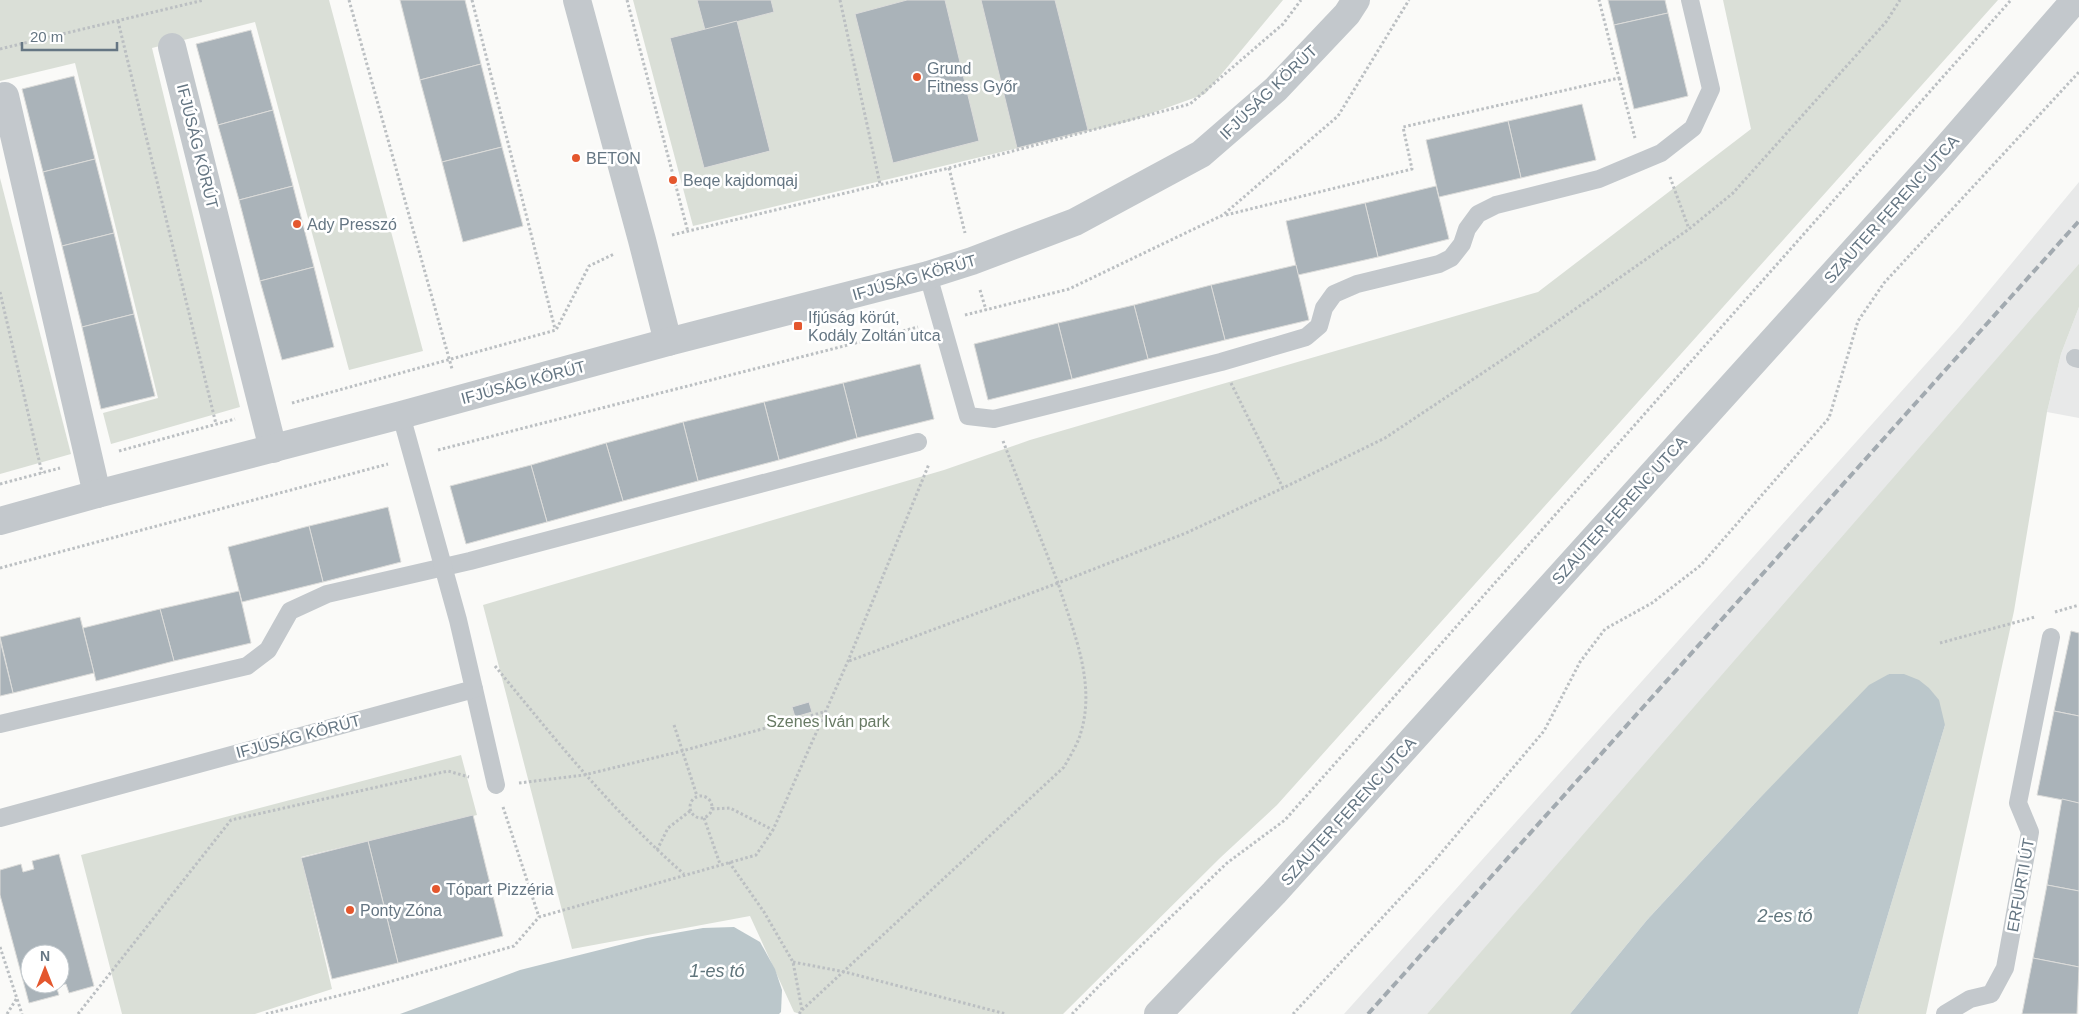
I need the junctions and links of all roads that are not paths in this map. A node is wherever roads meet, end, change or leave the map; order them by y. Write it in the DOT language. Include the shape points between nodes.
graph roads {
  1 [pos="577,0"];
  2 [pos="1356,0"];
  3 [pos="1690,0"];
  4 [pos="2075,0"];
  5 [pos="172,47"];
  6 [pos="5,96"];
  7 [pos="928,275"];
  8 [pos="668,342"];
  9 [pos="401,415"];
  10 [pos="918,442"];
  11 [pos="273,449"];
  12 [pos="97,494"];
  13 [pos="0,521"];
  14 [pos="443,566"];
  15 [pos="2050,637"];
  16 [pos="474,689"];
  17 [pos="0,724"];
  18 [pos="496,785"];
  19 [pos="0,818"];
  20 [pos="1158,1014"];
  21 [pos="1945,1014"];
  1 -- 8 [label="street"];
  2 -- 7 [label="street, IFJÚSÁG KÖRÚT" via="1347,14 1276,89 1201,154 1075,222"];
  3 -- 7 [label="lane" via="1711,89 1693,128 1661,153 1599,179 1496,205 1478,214 1451,258 1439,264 1357,284 1334,294 1324,308 1319,326 1306,337 1221,362 994,419 968,416"];
  4 -- 20 [label="street, SZAUTER FERENC UTCA" via="1935,161 1294,871"];
  5 -- 11 [label="street, IFJÚSÁG KÖRÚT"];
  6 -- 12 [label="street"];
  7 -- 8 [label="street, IFJÚSÁG KÖRÚT"];
  8 -- 9 [label="street, IFJÚSÁG KÖRÚT"];
  9 -- 11 [label="street, IFJÚSÁG KÖRÚT"];
  9 -- 14 [label="lane"];
  10 -- 14 [label="lane"];
  11 -- 12 [label="street, IFJÚSÁG KÖRÚT"];
  12 -- 13 [label="street, IFJÚSÁG KÖRÚT"];
  14 -- 16 [label="lane"];
  14 -- 17 [label="lane" via="326,594 290,610 268,650 247,666"];
  15 -- 21 [label="lane, ERFURTI ÚT" via="2018,803 2030,832 2005,968 1991,994 1970,1000"];
  16 -- 18 [label="lane"];
  16 -- 19 [label="lane, IFJÚSÁG KÖRÚT"];
}
